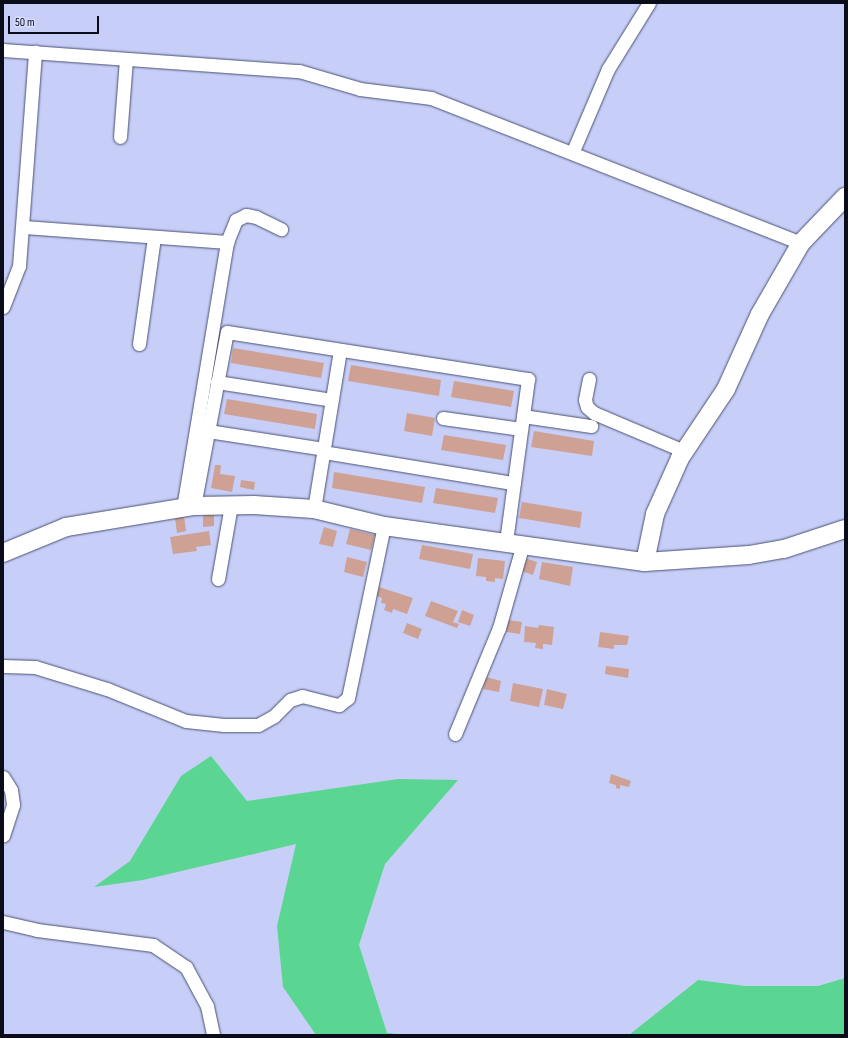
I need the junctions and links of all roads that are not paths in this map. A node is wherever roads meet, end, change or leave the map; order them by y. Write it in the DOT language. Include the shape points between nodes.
graph roads {
  1 [pos="649,3"];
  2 [pos="3,50"];
  3 [pos="35,52"];
  4 [pos="126,58"];
  5 [pos="120,137"];
  6 [pos="573,152"];
  7 [pos="845,197"];
  8 [pos="24,227"];
  9 [pos="281,229"];
  10 [pos="154,237"];
  11 [pos="227,242"];
  12 [pos="800,243"];
  13 [pos="3,307"];
  14 [pos="139,344"];
  15 [pos="340,350"];
  16 [pos="589,379"];
  17 [pos="218,382"];
  18 [pos="332,400"];
  19 [pos="444,418"];
  20 [pos="522,423"];
  21 [pos="591,426"];
  22 [pos="208,431"];
  23 [pos="324,451"];
  24 [pos="684,451"];
  25 [pos="513,483"];
  26 [pos="232,505"];
  27 [pos="189,506"];
  28 [pos="314,510"];
  29 [pos="384,526"];
  30 [pos="845,529"];
  31 [pos="514,543"];
  32 [pos="3,553"];
  33 [pos="645,562"];
  34 [pos="218,579"];
  35 [pos="3,666"];
  36 [pos="455,734"];
  37 [pos="3,777"];
  38 [pos="3,835"];
  39 [pos="3,922"];
  40 [pos="213,1035"];
  1 -- 6 [label="street" via="608,69"];
  2 -- 3 [label="street"];
  3 -- 4 [label="street"];
  3 -- 8 [label="street"];
  4 -- 5 [label="street"];
  4 -- 6 [label="street" via="299,71 360,89 431,98"];
  6 -- 12 [label="street"];
  7 -- 12 [label="street"];
  8 -- 10 [label="street"];
  8 -- 13 [label="street" via="19,266"];
  9 -- 11 [label="street" via="246,215 236,220"];
  10 -- 11 [label="street"];
  10 -- 14 [label="street"];
  11 -- 27 [label="street"];
  12 -- 24 [label="street" via="760,314 726,389"];
  15 -- 17 [label="street" via="227,332"];
  15 -- 18 [label="street"];
  15 -- 20 [label="street" via="528,379"];
  16 -- 24 [label="street" via="585,400 587,407 594,413"];
  17 -- 18 [label="street"];
  17 -- 22 [label="street"];
  18 -- 23 [label="street"];
  19 -- 20 [label="street"];
  20 -- 21 [label="street"];
  20 -- 25 [label="street"];
  22 -- 23 [label="street"];
  22 -- 27 [label="street"];
  23 -- 25 [label="street"];
  23 -- 28 [label="street"];
  24 -- 33 [label="street" via="656,514"];
  25 -- 31 [label="street"];
  26 -- 27 [label="street"];
  26 -- 28 [label="street"];
  26 -- 34 [label="street"];
  27 -- 32 [label="street" via="66,527"];
  28 -- 29 [label="street"];
  29 -- 31 [label="street"];
  29 -- 35 [label="street" via="348,698 339,705 302,696 290,700 274,716 258,725 224,725 186,720 107,689 35,667"];
  30 -- 33 [label="street" via="784,549 749,556"];
  31 -- 33 [label="street"];
  31 -- 36 [label="street" via="499,628"];
  37 -- 38 [label="street" via="11,790 13,805"];
  39 -- 40 [label="street" via="37,930 128,940 158,948 186,967 207,1006"];
}
